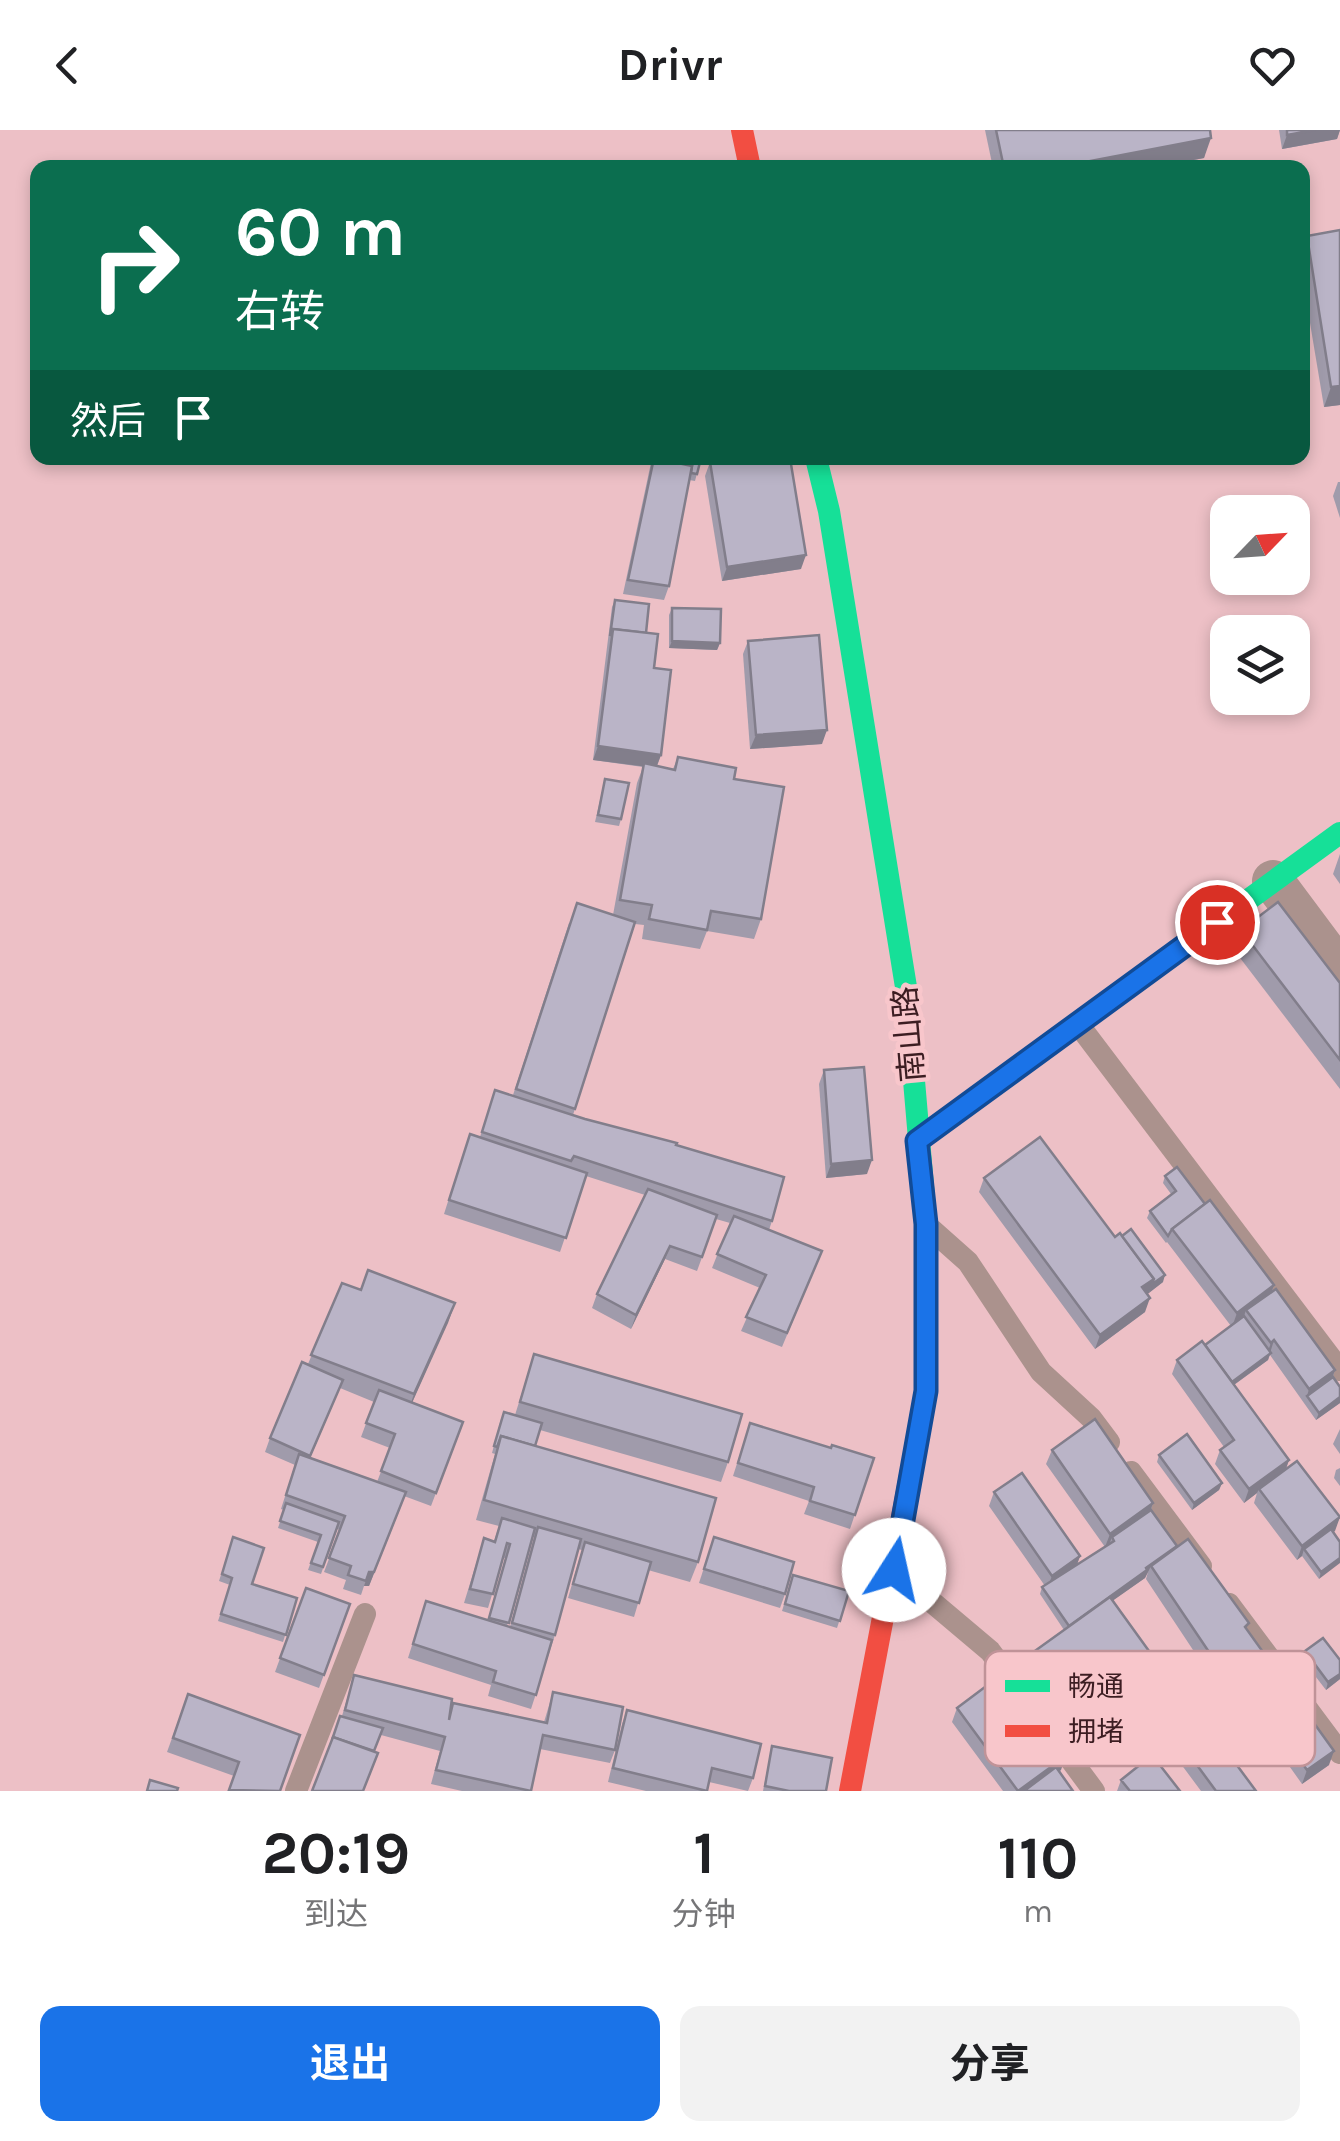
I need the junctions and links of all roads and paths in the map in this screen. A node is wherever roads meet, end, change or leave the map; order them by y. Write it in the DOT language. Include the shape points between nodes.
graph roads {
  1 [pos="742,130"];
  2 [pos="748,160"];
  3 [pos="818,465"];
  4 [pos="1340,833"];
  5 [pos="1273,881"];
  6 [pos="1340,971"];
  7 [pos="1078,1024"];
  8 [pos="917,1141"];
  9 [pos="926,1224"];
  10 [pos="1340,1370"];
  11 [pos="894,1570"];
  12 [pos="365,1614"];
  13 [pos="990,1651"];
  14 [pos="1264,1651"];
  15 [pos="1315,1719"];
  16 [pos="1340,1753"];
  17 [pos="1075,1766"];
  18 [pos="296,1791"];
  19 [pos="850,1791"];
  20 [pos="1094,1791"];
  1 -- 2 [label="street"];
  3 -- 8 [label="street, 南山路" via="906,988"];
  4 -- 5 [label="street"];
  5 -- 6 [label="street"];
  5 -- 7 [label="street"];
  7 -- 8 [label="street"];
  7 -- 10 [label="lane"];
  8 -- 9 [label="street, 南山路"];
  9 -- 11 [label="street, 南山路" via="926,1391"];
  9 -- 14 [label="lane" via="968,1262 1041,1372 1091,1418"];
  11 -- 13 [label="lane"];
  11 -- 19 [label="street, 南山路"];
  12 -- 18 [label="lane"];
  15 -- 16 [label="lane"];
  17 -- 20 [label="lane"];
}
